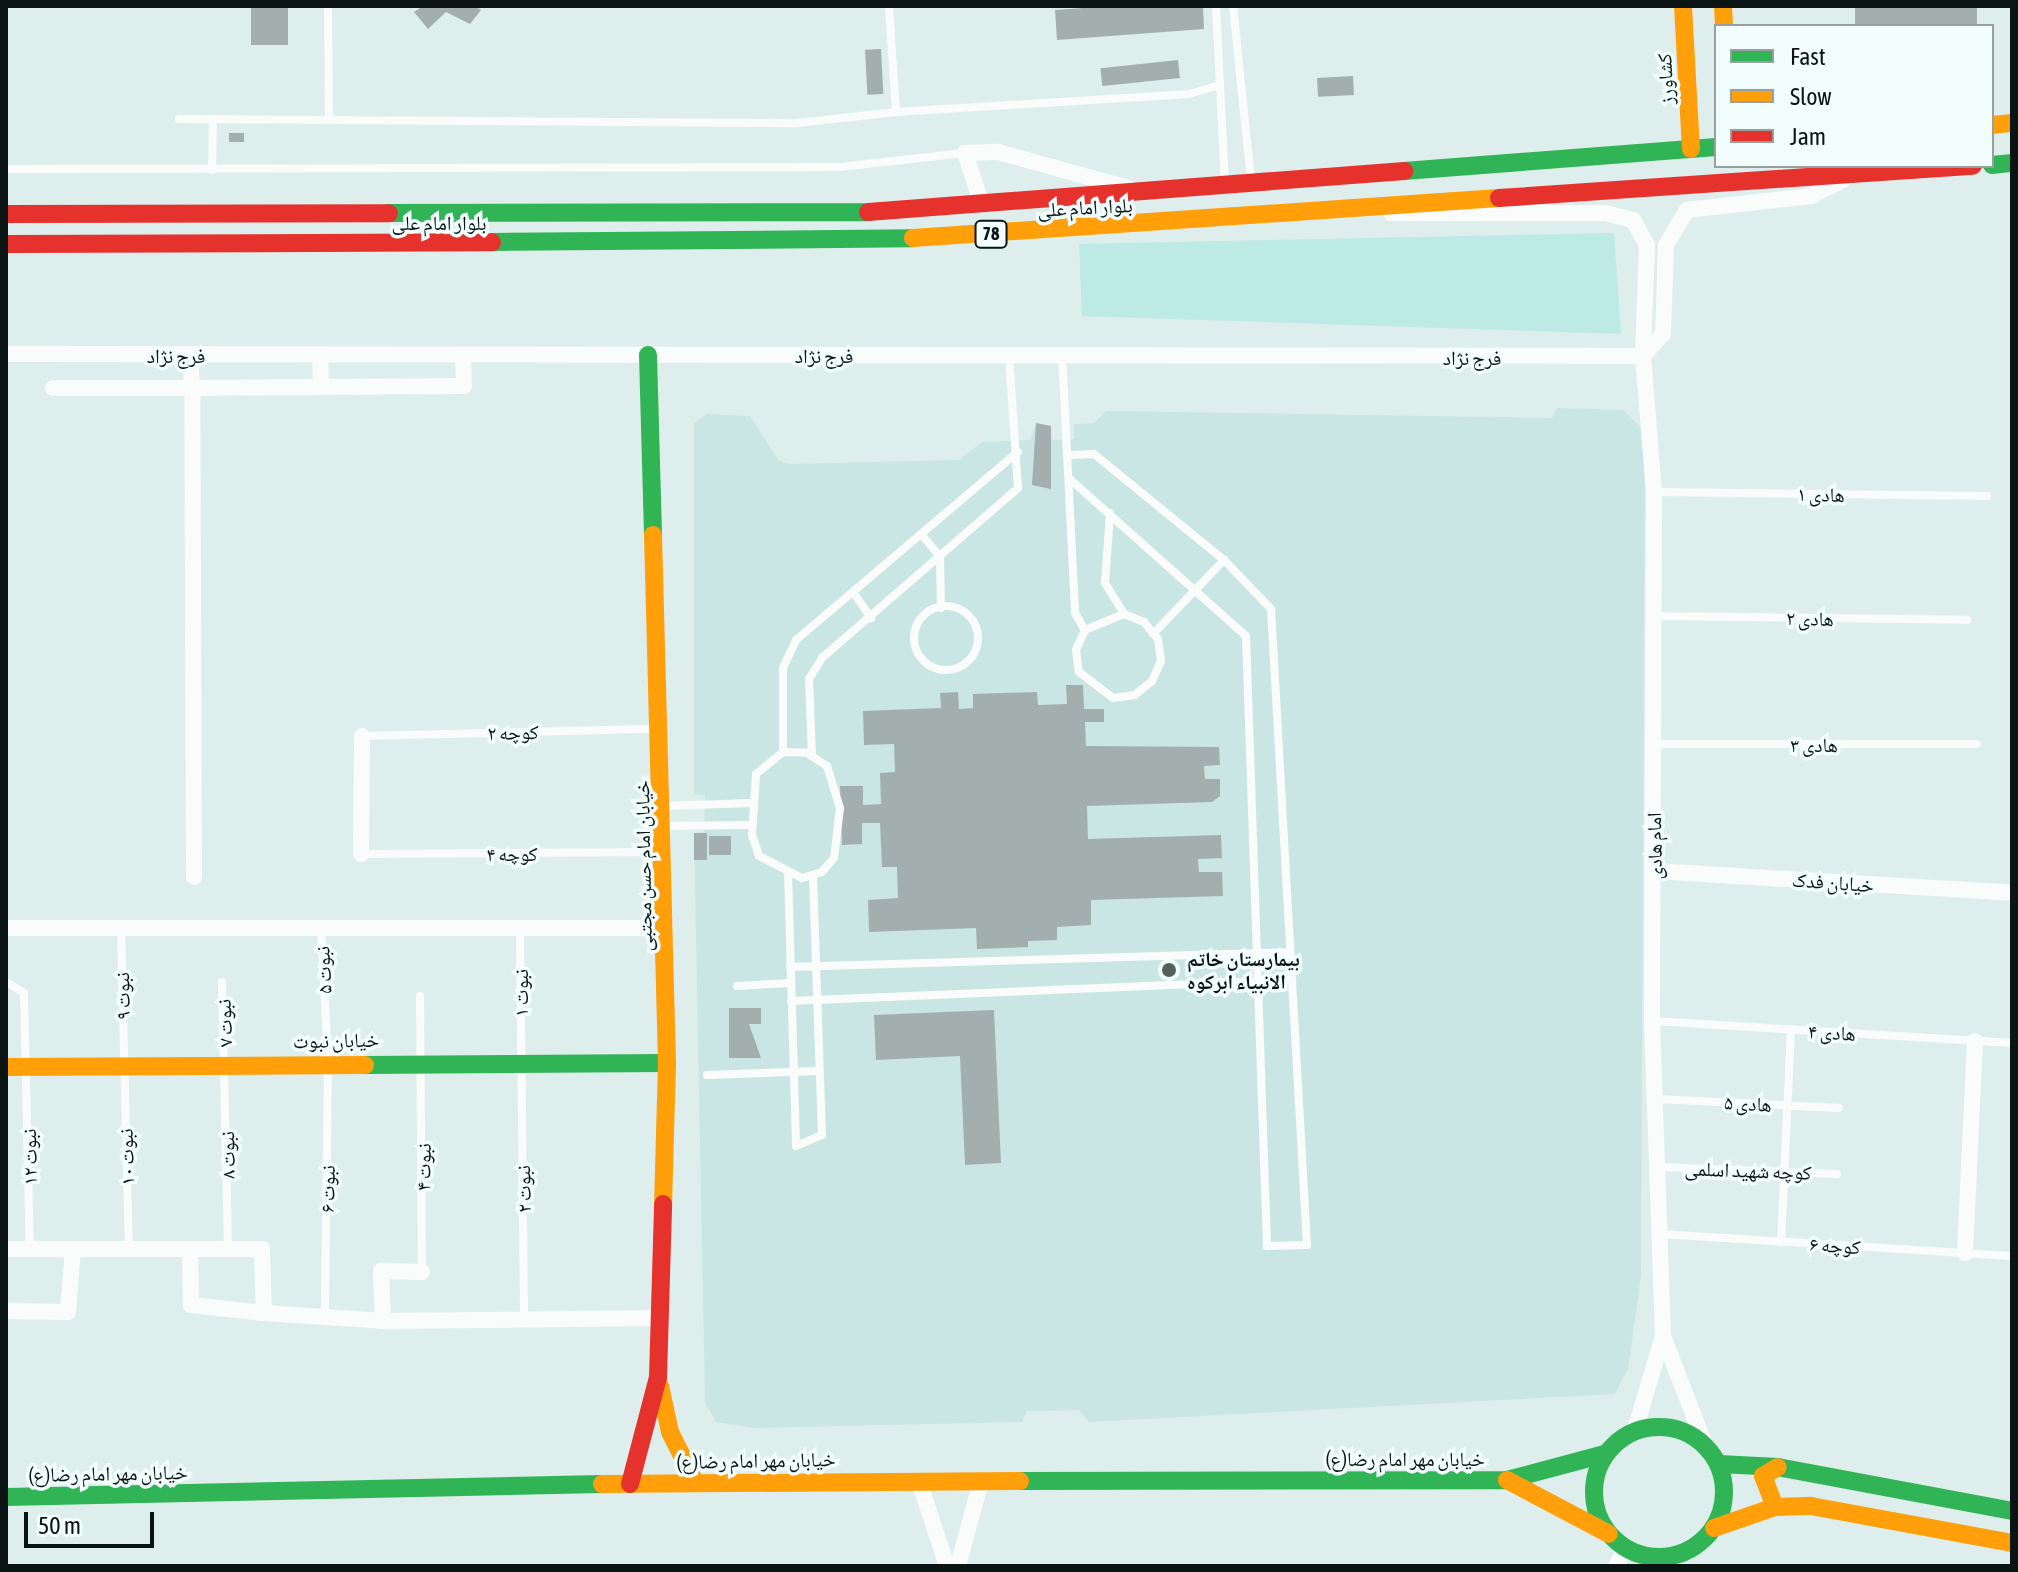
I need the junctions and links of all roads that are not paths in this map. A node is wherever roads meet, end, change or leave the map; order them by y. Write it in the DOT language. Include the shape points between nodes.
graph roads {
  1 [pos="328,6"];
  2 [pos="889,6"];
  3 [pos="1216,6"];
  4 [pos="1233,6"];
  5 [pos="1683,6"];
  6 [pos="1220,85"];
  7 [pos="896,112"];
  8 [pos="179,119"];
  9 [pos="213,119"];
  10 [pos="329,120"];
  11 [pos="1714,147"];
  12 [pos="1691,149"];
  13 [pos="965,153"];
  14 [pos="1944,168"];
  15 [pos="6,169"];
  16 [pos="212,170"];
  17 [pos="1855,174"];
  18 [pos="1251,181"];
  19 [pos="1225,184"];
  20 [pos="1145,192"];
  21 [pos="1054,200"];
  22 [pos="982,205"];
  23 [pos="1366,210"];
  24 [pos="6,214"];
  25 [pos="1057,230"];
  26 [pos="6,244"];
  27 [pos="6,354"];
  28 [pos="1009,354"];
  29 [pos="1062,354"];
  30 [pos="190,355"];
  31 [pos="320,355"];
  32 [pos="463,355"];
  33 [pos="648,355"];
  34 [pos="1643,356"];
  35 [pos="321,387"];
  36 [pos="53,388"];
  37 [pos="192,388"];
  38 [pos="1018,452"];
  39 [pos="1068,455"];
  40 [pos="1070,479"];
  41 [pos="1654,492"];
  42 [pos="1987,496"];
  43 [pos="1110,513"];
  44 [pos="921,534"];
  45 [pos="940,557"];
  46 [pos="1224,560"];
  47 [pos="1198,587"];
  48 [pos="853,592"];
  49 [pos="941,608"];
  50 [pos="1124,614"];
  51 [pos="1653,616"];
  52 [pos="871,618"];
  53 [pos="1967,620"];
  54 [pos="1085,630"];
  55 [pos="1153,634"];
  56 [pos="663,729"];
  57 [pos="362,736"];
  58 [pos="1651,744"];
  59 [pos="1977,744"];
  60 [pos="783,752"];
  61 [pos="812,756"];
  62 [pos="750,803"];
  63 [pos="664,806"];
  64 [pos="750,825"];
  65 [pos="664,826"];
  66 [pos="663,852"];
  67 [pos="361,854"];
  68 [pos="1655,871"];
  69 [pos="788,873"];
  70 [pos="813,875"];
  71 [pos="194,877"];
  72 [pos="2012,893"];
  73 [pos="121,927"];
  74 [pos="321,927"];
  75 [pos="6,928"];
  76 [pos="520,928"];
  77 [pos="665,928"];
  78 [pos="1289,952"];
  79 [pos="1259,953"];
  80 [pos="815,966"];
  81 [pos="790,967"];
  82 [pos="1291,980"];
  83 [pos="1260,981"];
  84 [pos="6,982"];
  85 [pos="222,982"];
  86 [pos="791,983"];
  87 [pos="737,986"];
  88 [pos="420,996"];
  89 [pos="817,1000"];
  90 [pos="791,1001"];
  91 [pos="1652,1021"];
  92 [pos="1791,1029"];
  93 [pos="1975,1041"];
  94 [pos="2012,1043"];
  95 [pos="521,1059"];
  96 [pos="328,1061"];
  97 [pos="424,1061"];
  98 [pos="226,1063"];
  99 [pos="667,1063"];
  100 [pos="123,1065"];
  101 [pos="28,1066"];
  102 [pos="6,1067"];
  103 [pos="819,1071"];
  104 [pos="793,1072"];
  105 [pos="707,1075"];
  106 [pos="1657,1099"];
  107 [pos="1788,1105"];
  108 [pos="1839,1108"];
  109 [pos="1660,1167"];
  110 [pos="1784,1172"];
  111 [pos="1837,1174"];
  112 [pos="1661,1234"];
  113 [pos="1781,1242"];
  114 [pos="228,1247"];
  115 [pos="30,1248"];
  116 [pos="6,1249"];
  117 [pos="73,1249"];
  118 [pos="129,1249"];
  119 [pos="190,1249"];
  120 [pos="1965,1253"];
  121 [pos="2009,1256"];
  122 [pos="422,1272"];
  123 [pos="6,1311"];
  124 [pos="264,1313"];
  125 [pos="325,1317"];
  126 [pos="659,1318"];
  127 [pos="524,1320"];
  128 [pos="383,1321"];
  129 [pos="1663,1336"];
  130 [pos="658,1377"];
  131 [pos="1635,1430"];
  132 [pos="1705,1445"];
  133 [pos="1605,1454"];
  134 [pos="1719,1464"];
  135 [pos="1778,1467"];
  136 [pos="1507,1480"];
  137 [pos="919,1481"];
  138 [pos="981,1481"];
  139 [pos="695,1482"];
  140 [pos="630,1484"];
  141 [pos="6,1497"];
  142 [pos="1775,1507"];
  143 [pos="2012,1511"];
  144 [pos="1714,1528"];
  145 [pos="1609,1534"];
  146 [pos="2012,1543"];
  147 [pos="1626,1548"];
  148 [pos="947,1566"];
  149 [pos="958,1566"];
  150 [pos="1616,1566"];
  1 -- 10 [label="lane"];
  2 -- 7 [label="lane"];
  3 -- 6 [label="lane"];
  4 -- 18 [label="lane"];
  5 -- 12 [label="street, کشاورز"];
  6 -- 7 [label="lane" via="1189,94"];
  6 -- 19 [label="lane"];
  7 -- 10 [label="lane" via="797,123"];
  8 -- 9 [label="lane"];
  9 -- 10 [label="lane"];
  9 -- 16 [label="lane"];
  11 -- 12 [label="street, بلوار امام علی / 78"];
  12 -- 18 [label="street, بلوار امام علی / 78"];
  13 -- 16 [label="lane" via="840,167"];
  13 -- 20 [label="street" via="998,152"];
  13 -- 22 [label="street"];
  14 -- 17 [label="street, بلوار امام علی / 78"];
  15 -- 16 [label="lane"];
  17 -- 23 [label="street, بلوار امام علی / 78"];
  17 -- 34 [label="street" via="1811,196 1687,210 1666,245 1663,334"];
  18 -- 19 [label="street, بلوار امام علی / 78"];
  19 -- 20 [label="street, بلوار امام علی / 78"];
  20 -- 21 [label="street, بلوار امام علی / 78"];
  21 -- 22 [label="street, بلوار امام علی / 78"];
  21 -- 25 [label="street"];
  22 -- 24 [label="street, بلوار امام علی / 78" via="597,216"];
  23 -- 25 [label="street, بلوار امام علی / 78"];
  23 -- 34 [label="street, امام هادی" via="1431,218 1605,213 1633,220 1647,245"];
  25 -- 26 [label="street, بلوار امام علی / 78" via="610,245"];
  27 -- 30 [label="street, فرج نژاد"];
  28 -- 29 [label="street, فرج نژاد"];
  28 -- 33 [label="street, فرج نژاد"];
  28 -- 38 [label="lane"];
  29 -- 34 [label="street, فرج نژاد"];
  29 -- 39 [label="lane"];
  30 -- 31 [label="street, فرج نژاد"];
  30 -- 37 [label="street"];
  31 -- 32 [label="street, فرج نژاد"];
  31 -- 35 [label="street"];
  32 -- 33 [label="street, فرج نژاد"];
  32 -- 35 [label="street" via="464,386"];
  33 -- 56 [label="street, خیابان امام حسن مجتبی"];
  34 -- 41 [label="street, امام هادی"];
  35 -- 37 [label="street"];
  36 -- 37 [label="street"];
  37 -- 71 [label="street"];
  38 -- 44 [label="lane"];
  38 -- 45 [label="lane" via="1018,488"];
  39 -- 40 [label="lane"];
  39 -- 46 [label="lane" via="1094,454"];
  40 -- 43 [label="lane"];
  40 -- 54 [label="lane" via="1075,613"];
  41 -- 42 [label="lane, هادی ۱"];
  41 -- 51 [label="street, امام هادی"];
  43 -- 47 [label="lane"];
  43 -- 50 [label="lane" via="1105,583"];
  44 -- 45 [label="lane"];
  44 -- 48 [label="lane"];
  45 -- 49 [label="lane"];
  45 -- 52 [label="lane"];
  46 -- 47 [label="lane"];
  46 -- 78 [label="lane" via="1271,609 1277,633"];
  47 -- 55 [label="lane"];
  47 -- 79 [label="lane" via="1246,636"];
  48 -- 52 [label="lane"];
  48 -- 60 [label="lane" via="796,640 783,668"];
  49 -- 49 [label="lane" via="918,623 914,641 935,669 953,670 978,646 977,627 966,612"];
  50 -- 54 [label="lane"];
  50 -- 55 [label="lane"];
  51 -- 53 [label="lane, هادی ۲"];
  51 -- 58 [label="street, امام هادی"];
  52 -- 61 [label="lane" via="823,657 809,679"];
  54 -- 55 [label="lane" via="1079,672 1113,698 1135,695 1152,681 1161,661"];
  56 -- 57 [label="lane, کوچه ۲"];
  56 -- 63 [label="street, خیابان امام حسن مجتبی"];
  57 -- 67 [label="street"];
  58 -- 59 [label="lane, هادی ۳"];
  58 -- 68 [label="street, امام هادی"];
  60 -- 61 [label="lane"];
  60 -- 62 [label="lane" via="756,774"];
  61 -- 70 [label="lane" via="827,766 840,808 834,858"];
  62 -- 63 [label="lane"];
  62 -- 64 [label="lane"];
  63 -- 65 [label="street, خیابان امام حسن مجتبی"];
  64 -- 65 [label="lane"];
  64 -- 69 [label="lane" via="759,856"];
  65 -- 66 [label="street, خیابان امام حسن مجتبی"];
  66 -- 67 [label="lane, کوچه ۴"];
  66 -- 77 [label="street, خیابان امام حسن مجتبی"];
  68 -- 72 [label="street, خیابان فدک"];
  68 -- 91 [label="street, امام هادی"];
  69 -- 70 [label="lane"];
  69 -- 81 [label="lane"];
  70 -- 80 [label="lane"];
  73 -- 74 [label="street"];
  73 -- 75 [label="street"];
  73 -- 100 [label="lane, نبوت ۹"];
  74 -- 76 [label="street"];
  74 -- 96 [label="lane, نبوت ۵"];
  76 -- 77 [label="street"];
  76 -- 95 [label="lane, نبوت ۱"];
  77 -- 99 [label="street, خیابان امام حسن مجتبی"];
  78 -- 79 [label="lane"];
  78 -- 82 [label="lane"];
  79 -- 80 [label="lane"];
  79 -- 83 [label="lane"];
  80 -- 81 [label="lane"];
  80 -- 89 [label="lane"];
  81 -- 86 [label="lane"];
  82 -- 83 [label="lane"];
  82 -- 83 [label="lane" via="1307,1245 1267,1246"];
  83 -- 89 [label="lane"];
  84 -- 101 [label="lane, نبوت ۱۲" via="24,993"];
  85 -- 98 [label="lane, نبوت ۷"];
  86 -- 87 [label="lane"];
  86 -- 90 [label="lane"];
  88 -- 97 [label="lane, نبوت ۴"];
  89 -- 90 [label="lane"];
  89 -- 103 [label="lane"];
  90 -- 104 [label="lane"];
  91 -- 92 [label="lane, هادی ۴"];
  91 -- 106 [label="street, امام هادی"];
  92 -- 93 [label="lane, هادی ۴"];
  92 -- 107 [label="lane"];
  93 -- 94 [label="lane, هادی ۴"];
  93 -- 120 [label="street"];
  95 -- 97 [label="street, خیابان نبوت"];
  95 -- 99 [label="street, خیابان نبوت"];
  95 -- 127 [label="lane, نبوت ۲"];
  96 -- 97 [label="street, خیابان نبوت"];
  96 -- 98 [label="street, خیابان نبوت"];
  96 -- 125 [label="lane, نبوت ۶"];
  97 -- 122 [label="lane, نبوت ۴"];
  98 -- 100 [label="street, خیابان نبوت"];
  98 -- 114 [label="lane, نبوت ۸"];
  99 -- 126 [label="street, خیابان امام حسن مجتبی"];
  100 -- 101 [label="street, خیابان نبوت"];
  100 -- 118 [label="lane, نبوت ۱۰"];
  101 -- 102 [label="street, خیابان نبوت"];
  101 -- 115 [label="lane, نبوت ۱۲"];
  103 -- 104 [label="lane"];
  103 -- 104 [label="lane" via="822,1135 796,1146"];
  104 -- 105 [label="lane"];
  106 -- 107 [label="lane, هادی ۵"];
  106 -- 109 [label="street, امام هادی"];
  107 -- 108 [label="lane, هادی ۵"];
  107 -- 110 [label="lane"];
  109 -- 110 [label="lane, کوچه شهید اسلمی"];
  109 -- 112 [label="street, امام هادی"];
  110 -- 111 [label="lane, کوچه شهید اسلمی"];
  110 -- 113 [label="lane"];
  112 -- 113 [label="lane, کوچه ۶"];
  112 -- 129 [label="street, امام هادی"];
  113 -- 120 [label="lane, کوچه ۶"];
  114 -- 119 [label="street"];
  114 -- 124 [label="street" via="262,1249"];
  115 -- 116 [label="street"];
  115 -- 117 [label="street"];
  117 -- 118 [label="street"];
  117 -- 123 [label="street" via="68,1312"];
  118 -- 119 [label="street"];
  119 -- 124 [label="street" via="191,1305"];
  120 -- 121 [label="lane, کوچه ۶"];
  122 -- 128 [label="street" via="381,1271"];
  124 -- 125 [label="street"];
  125 -- 128 [label="street"];
  126 -- 127 [label="street"];
  126 -- 130 [label="street, خیابان امام حسن مجتبی"];
  127 -- 128 [label="street"];
  129 -- 131 [label="street"];
  129 -- 132 [label="street"];
  130 -- 139 [label="street, خیابان امام حسن مجتبی" via="670,1432"];
  130 -- 140 [label="street, خیابان امام حسن مجتبی"];
  131 -- 132 [label="street" via="1660,1426"];
  131 -- 133 [label="street"];
  132 -- 134 [label="street"];
  133 -- 136 [label="street"];
  133 -- 145 [label="street" via="1593,1495"];
  134 -- 135 [label="street"];
  134 -- 144 [label="street" via="1723,1508"];
  135 -- 142 [label="street" via="1763,1476"];
  135 -- 143 [label="street"];
  136 -- 138 [label="street, خیابان مهر امام رضا(ع)"];
  136 -- 145 [label="street"];
  137 -- 138 [label="street, خیابان مهر امام رضا(ع)"];
  137 -- 139 [label="street, خیابان مهر امام رضا(ع)"];
  137 -- 148 [label="street"];
  138 -- 149 [label="street"];
  139 -- 140 [label="street, خیابان مهر امام رضا(ع)"];
  140 -- 141 [label="street, خیابان مهر امام رضا(ع)"];
  142 -- 144 [label="street"];
  142 -- 146 [label="street" via="1811,1506"];
  144 -- 147 [label="street" via="1684,1553 1654,1557"];
  145 -- 147 [label="street"];
  147 -- 150 [label="street"];
}
